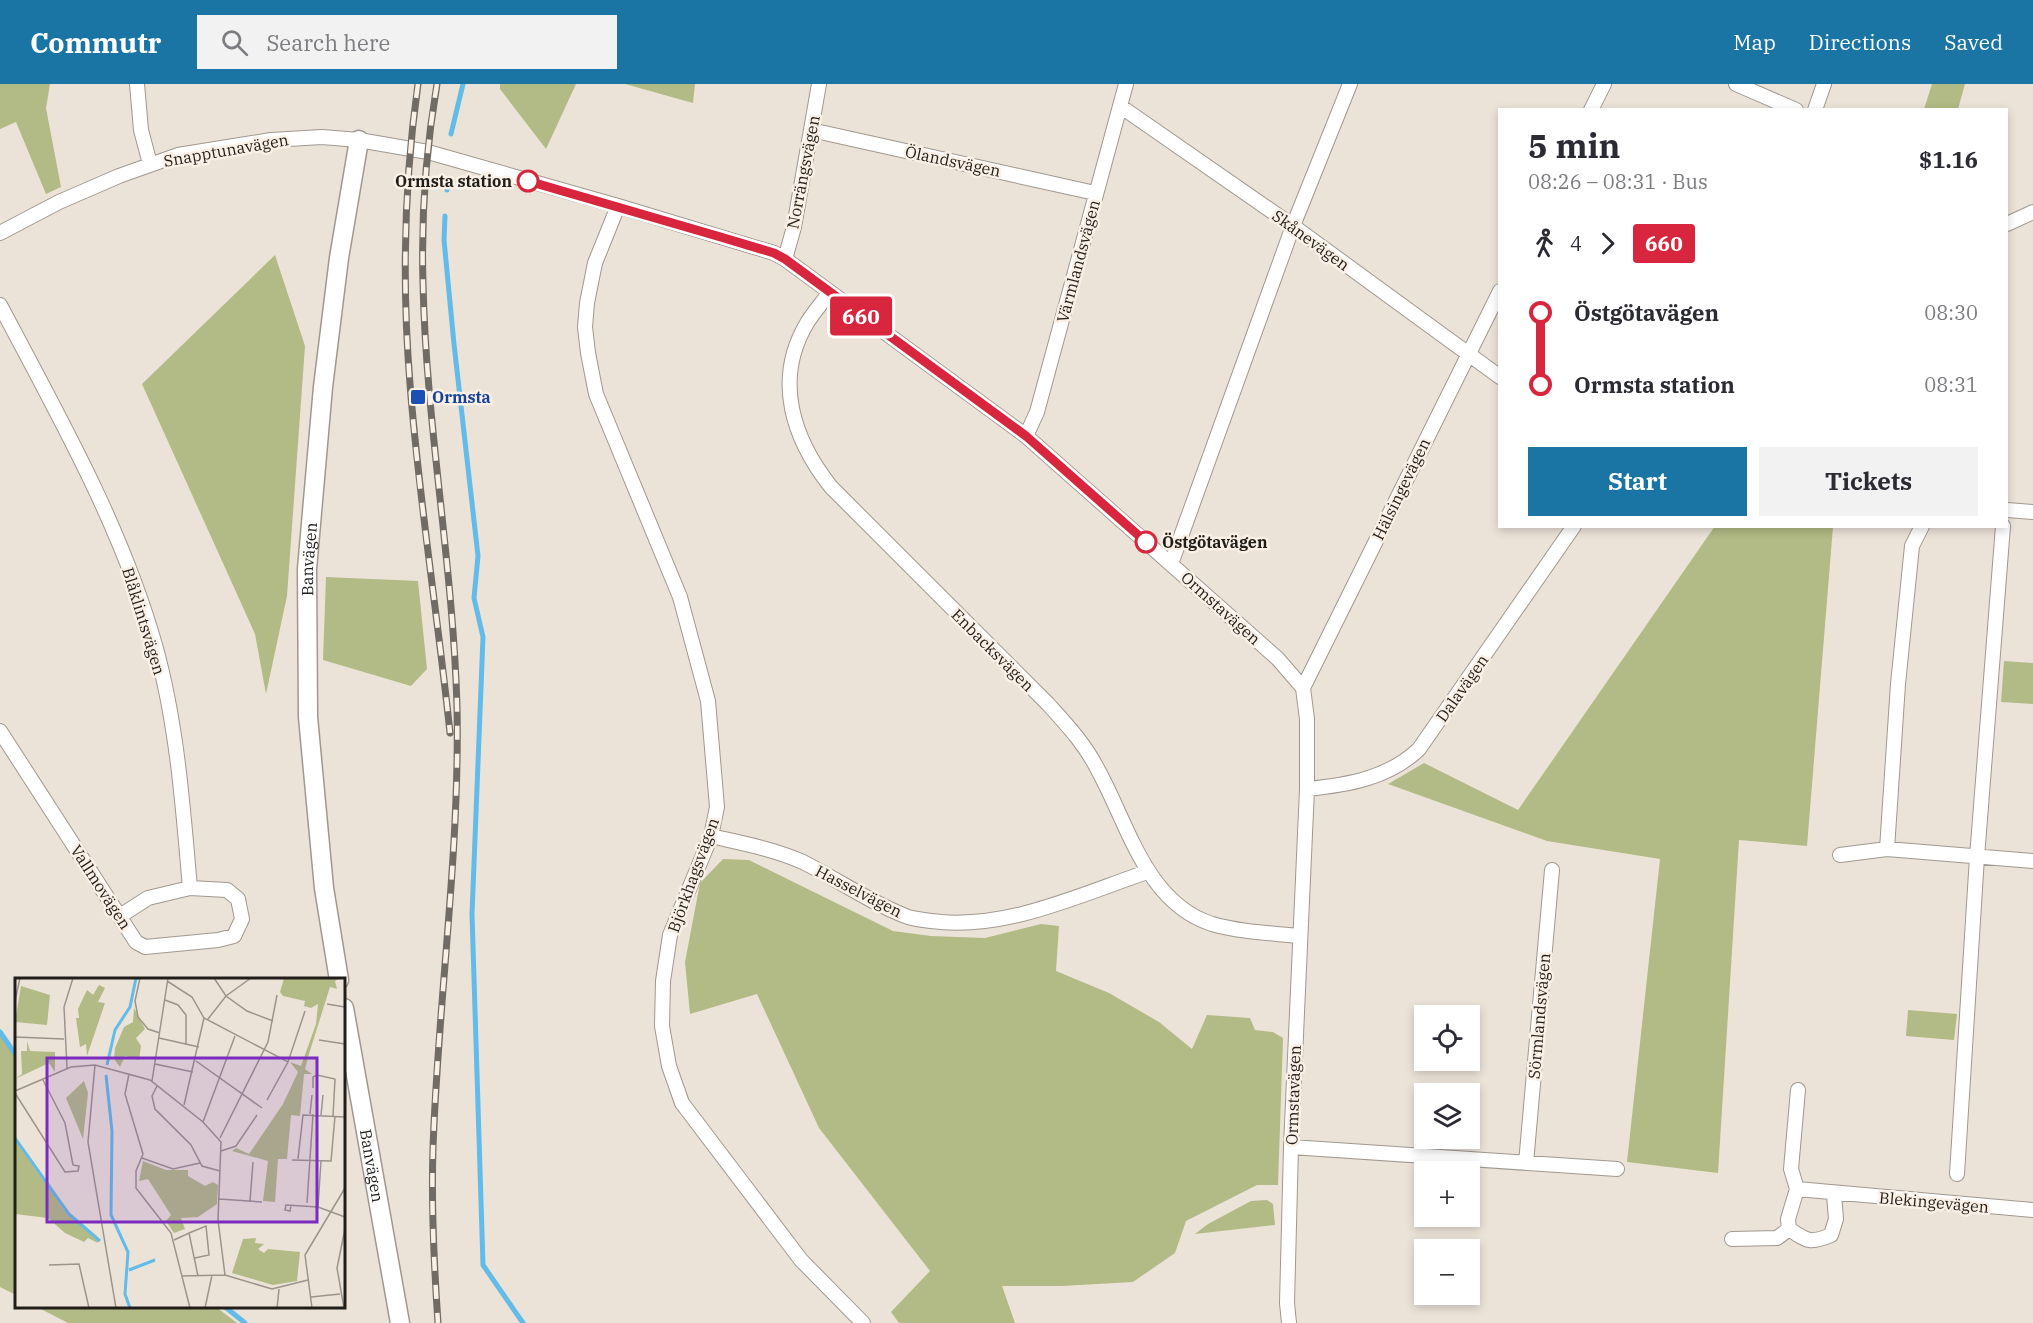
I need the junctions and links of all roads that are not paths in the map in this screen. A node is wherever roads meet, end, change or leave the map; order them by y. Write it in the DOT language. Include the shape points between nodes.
graph roads {
  1 [pos="137,84"];
  2 [pos="819,84"];
  3 [pos="1126,84"];
  4 [pos="1350,84"];
  5 [pos="1604,84"];
  6 [pos="1736,84"];
  7 [pos="1824,84"];
  8 [pos="1120,106"];
  9 [pos="1592,108"];
  10 [pos="1791,108"];
  11 [pos="1816,108"];
  12 [pos="812,130"];
  13 [pos="359,140"];
  14 [pos="150,164"];
  15 [pos="1095,193"];
  16 [pos="618,206"];
  17 [pos="2033,212"];
  18 [pos="2008,224"];
  19 [pos="1293,226"];
  20 [pos="0,233"];
  21 [pos="785,259"];
  22 [pos="830,294"];
  23 [pos="1498,295"];
  24 [pos="0,305"];
  25 [pos="1468,354"];
  26 [pos="1498,376"];
  27 [pos="1026,436"];
  28 [pos="2008,510"];
  29 [pos="2033,512"];
  30 [pos="1573,528"];
  31 [pos="1921,528"];
  32 [pos="2003,528"];
  33 [pos="1171,564"];
  34 [pos="1302,688"];
  35 [pos="0,731"];
  36 [pos="1307,789"];
  37 [pos="711,836"];
  38 [pos="1887,849"];
  39 [pos="1840,855"];
  40 [pos="1977,857"];
  41 [pos="2033,861"];
  42 [pos="1552,870"];
  43 [pos="1147,872"];
  44 [pos="190,888"];
  45 [pos="120,916"];
  46 [pos="1299,936"];
  47 [pos="339,978"];
  48 [pos="345,1014"];
  49 [pos="1798,1090"];
  50 [pos="1291,1147"];
  51 [pos="1526,1163"];
  52 [pos="1617,1169"];
  53 [pos="1957,1174"];
  54 [pos="1797,1190"];
  55 [pos="1834,1194"];
  56 [pos="2033,1210"];
  57 [pos="1790,1229"];
  58 [pos="1732,1239"];
  59 [pos="400,1323"];
  60 [pos="863,1323"];
  61 [pos="1289,1323"];
  1 -- 14 [label="street" via="141,130"];
  2 -- 12 [label="street, Norrängsvägen"];
  3 -- 8 [label="street, Värmlandsvägen"];
  4 -- 19 [label="street"];
  5 -- 9 [label="street"];
  6 -- 10 [label="street"];
  7 -- 11 [label="street"];
  8 -- 15 [label="street, Värmlandsvägen"];
  8 -- 19 [label="street, Skånevägen"];
  12 -- 15 [label="street, Ölandsvägen"];
  12 -- 21 [label="street, Norrängsvägen"];
  13 -- 14 [label="street, Snapptunavägen" via="271,140 178,155"];
  13 -- 16 [label="street, Ormstavägen" via="428,152"];
  13 -- 47 [label="street, Banvägen" via="323,387 307,569 308,717 324,888"];
  14 -- 20 [label="street, Snapptunavägen" via="59,202"];
  15 -- 27 [label="street, Värmlandsvägen" via="1037,412"];
  16 -- 21 [label="street, Ormstavägen"];
  16 -- 37 [label="street, Björkhagsvägen" via="595,263 585,327 588,353 596,394 680,597 708,701 717,807"];
  17 -- 18 [label="street"];
  19 -- 25 [label="street, Skånevägen"];
  19 -- 33 [label="street"];
  21 -- 22 [label="street, Ormstavägen"];
  22 -- 27 [label="street, Ormstavägen"];
  22 -- 43 [label="street, Enbacksvägen" via="807,322 794,350 790,374 795,424 808,456 831,487 1080,739"];
  23 -- 25 [label="street, Hälsingevägen"];
  24 -- 44 [label="street, Blåklintsvägen" via="77,452 133,577 155,645 170,715"];
  25 -- 26 [label="street, Skånevägen"];
  25 -- 34 [label="street, Hälsingevägen"];
  27 -- 33 [label="street, Ormstavägen"];
  28 -- 29 [label="street"];
  30 -- 36 [label="street, Dalavägen" via="1419,748 1406,761 1384,773 1342,786"];
  31 -- 38 [label="street" via="1912,546"];
  32 -- 40 [label="street"];
  33 -- 34 [label="street, Ormstavägen" via="1278,658"];
  34 -- 36 [label="street, Ormstavägen" via="1307,719"];
  35 -- 45 [label="street, Vallmovägen"];
  36 -- 46 [label="street, Ormstavägen"];
  37 -- 43 [label="street, Hasselvägen" via="800,861 910,918 943,922 987,921 1031,912"];
  37 -- 60 [label="street, Björkhagsvägen" via="670,935 662,992 662,1026 669,1066 682,1103 801,1260"];
  38 -- 39 [label="street"];
  38 -- 40 [label="street"];
  40 -- 41 [label="street"];
  40 -- 53 [label="street"];
  42 -- 51 [label="street, Sörmlandsvägen"];
  43 -- 46 [label="street, Enbacksvägen" via="1167,896 1211,924"];
  44 -- 45 [label="street" via="148,898"];
  44 -- 45 [label="street, Vallmovägen" via="227,890 238,899 242,919 234,936 145,947 136,942"];
  46 -- 50 [label="street, Ormstavägen"];
  48 -- 59 [label="street, Banvägen"];
  49 -- 54 [label="street" via="1791,1170"];
  50 -- 51 [label="street"];
  50 -- 61 [label="street, Ormstavägen"];
  51 -- 52 [label="street"];
  54 -- 55 [label="street, Blekingevägen"];
  54 -- 57 [label="street" via="1788,1218"];
  55 -- 56 [label="street, Blekingevägen"];
  55 -- 57 [label="street" via="1836,1218 1831,1235 1807,1241"];
  57 -- 58 [label="street" via="1777,1238"];
}
